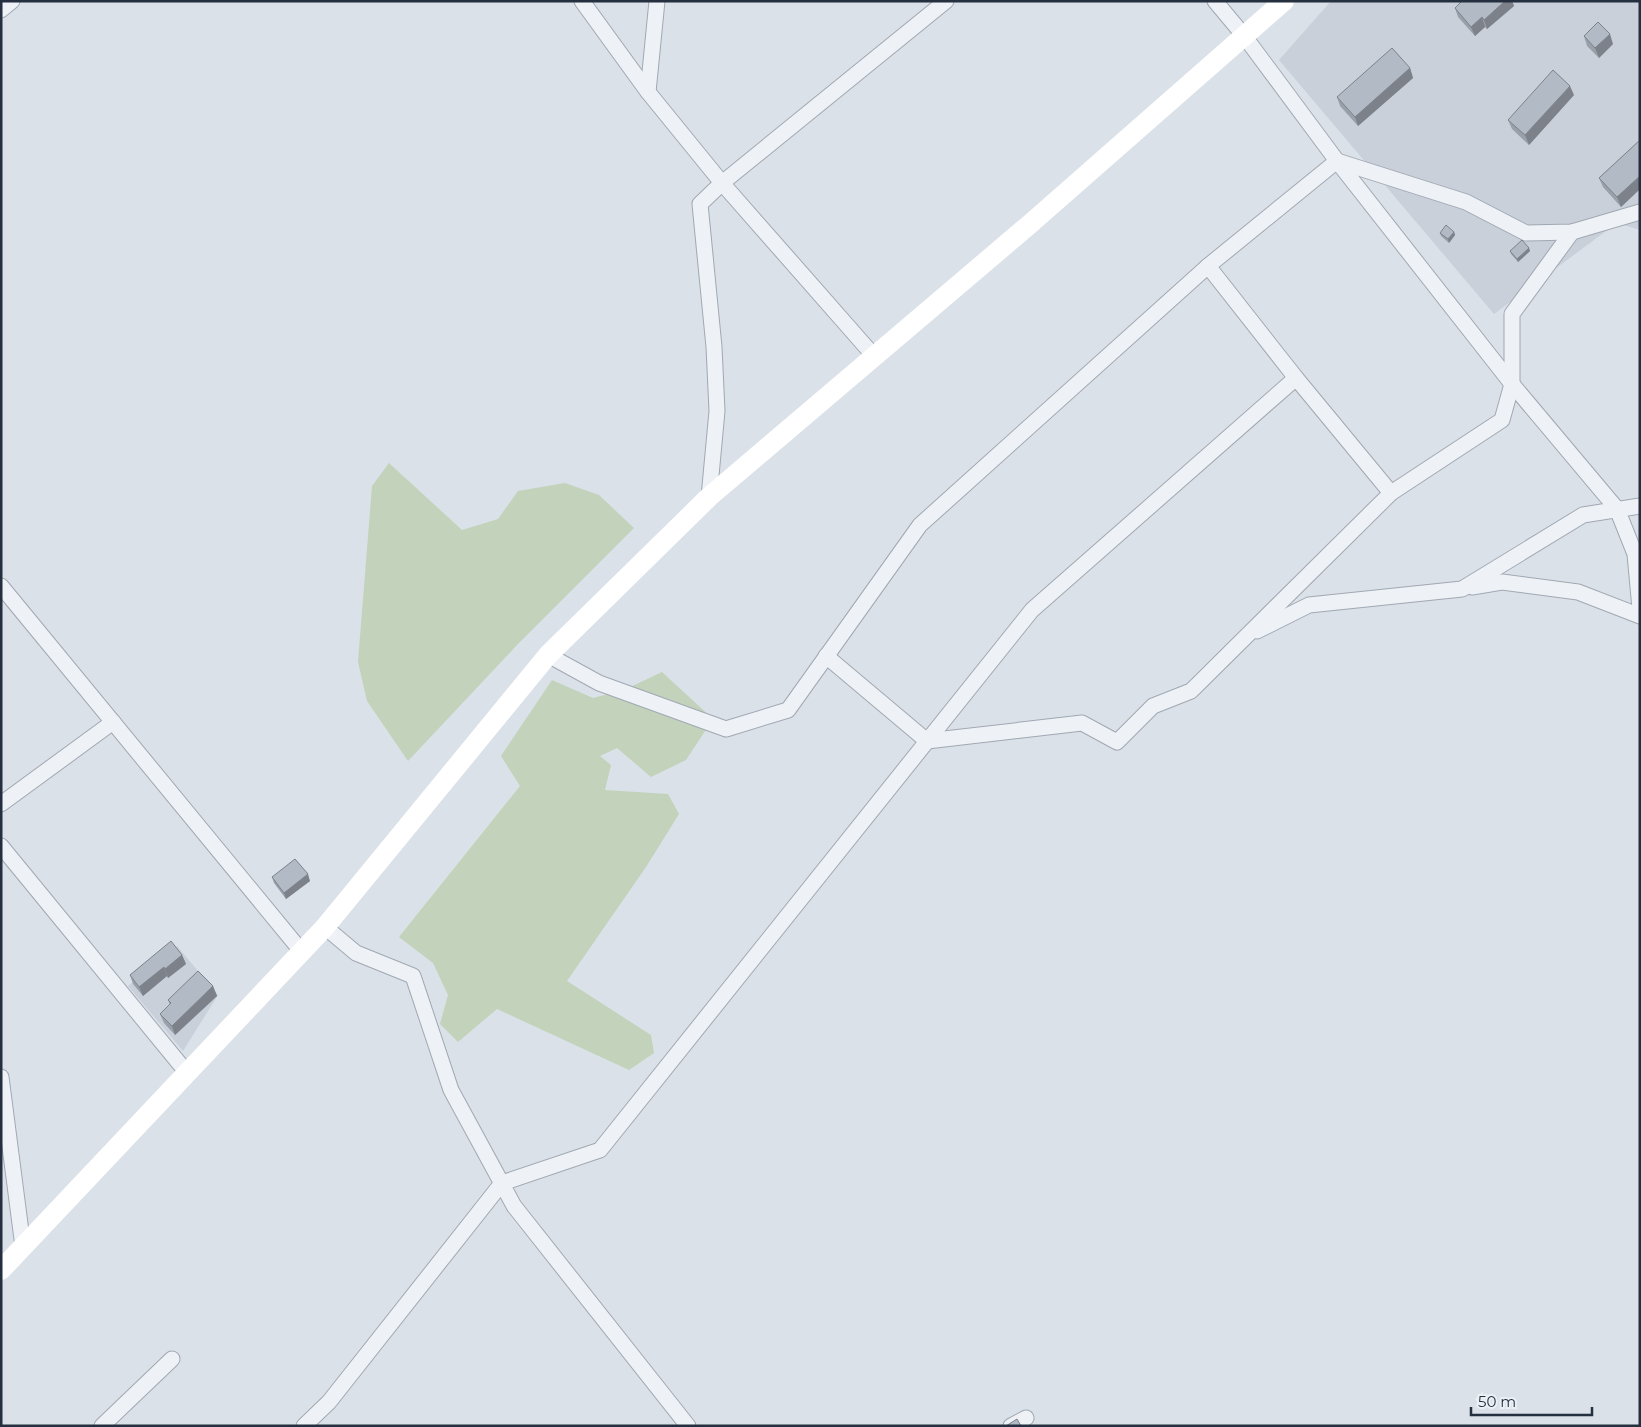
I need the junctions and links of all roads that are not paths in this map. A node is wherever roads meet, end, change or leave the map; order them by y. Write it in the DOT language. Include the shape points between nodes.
graph roads {
  1 [pos="12,1"];
  2 [pos="582,1"];
  3 [pos="657,1"];
  4 [pos="946,1"];
  5 [pos="1215,1"];
  6 [pos="1284,1"];
  7 [pos="1,10"];
  8 [pos="1245,37"];
  9 [pos="648,92"];
  10 [pos="1337,161"];
  11 [pos="722,183"];
  12 [pos="1640,212"];
  13 [pos="1572,232"];
  14 [pos="1208,266"];
  15 [pos="874,356"];
  16 [pos="1296,378"];
  17 [pos="1512,384"];
  18 [pos="1391,493"];
  19 [pos="709,498"];
  20 [pos="1640,506"];
  21 [pos="1617,509"];
  22 [pos="1,586"];
  23 [pos="1462,589"];
  24 [pos="1640,609"];
  25 [pos="1640,616"];
  26 [pos="1245,638"];
  27 [pos="548,655"];
  28 [pos="826,656"];
  29 [pos="113,722"];
  30 [pos="927,741"];
  31 [pos="1,804"];
  32 [pos="1,846"];
  33 [pos="325,927"];
  34 [pos="302,952"];
  35 [pos="188,1074"];
  36 [pos="1,1077"];
  37 [pos="502,1183"];
  38 [pos="23,1247"];
  39 [pos="1,1270"];
  40 [pos="172,1359"];
  41 [pos="1026,1418"];
  42 [pos="102,1426"];
  43 [pos="304,1426"];
  44 [pos="688,1426"];
  45 [pos="1011,1426"];
  1 -- 7 [label="street"];
  2 -- 9 [label="street"];
  3 -- 9 [label="street"];
  4 -- 11 [label="street"];
  5 -- 8 [label="street"];
  6 -- 8 [label="main road"];
  8 -- 10 [label="street"];
  8 -- 15 [label="main road"];
  9 -- 11 [label="street"];
  10 -- 13 [label="street" via="1466,202 1526,233"];
  10 -- 14 [label="street"];
  10 -- 17 [label="street"];
  11 -- 15 [label="street"];
  11 -- 19 [label="street" via="700,204 717,411"];
  12 -- 13 [label="street"];
  13 -- 17 [label="street" via="1512,314"];
  14 -- 16 [label="street"];
  14 -- 28 [label="street" via="920,525"];
  15 -- 19 [label="main road"];
  16 -- 18 [label="street"];
  16 -- 30 [label="street" via="1032,610"];
  17 -- 18 [label="street" via="1502,420"];
  17 -- 21 [label="street"];
  18 -- 26 [label="street"];
  19 -- 27 [label="main road"];
  20 -- 21 [label="street"];
  21 -- 23 [label="street" via="1583,515"];
  21 -- 24 [label="street" via="1635,554"];
  22 -- 29 [label="street"];
  23 -- 25 [label="street" via="1502,582 1578,592"];
  23 -- 26 [label="street" via="1309,605"];
  26 -- 30 [label="street" via="1192,690 1153,706 1117,742 1082,723"];
  27 -- 28 [label="street" via="599,683 726,729 788,710"];
  27 -- 33 [label="main road"];
  28 -- 30 [label="street"];
  29 -- 31 [label="street"];
  29 -- 34 [label="street"];
  30 -- 37 [label="street" via="600,1150"];
  32 -- 35 [label="street"];
  33 -- 34 [label="main road"];
  33 -- 37 [label="street" via="356,953 413,976 451,1090"];
  34 -- 35 [label="main road"];
  35 -- 38 [label="main road"];
  36 -- 38 [label="street"];
  37 -- 43 [label="street" via="329,1402"];
  37 -- 44 [label="street" via="514,1206"];
  38 -- 39 [label="main road"];
  40 -- 42 [label="street"];
  41 -- 45 [label="street"];
}
